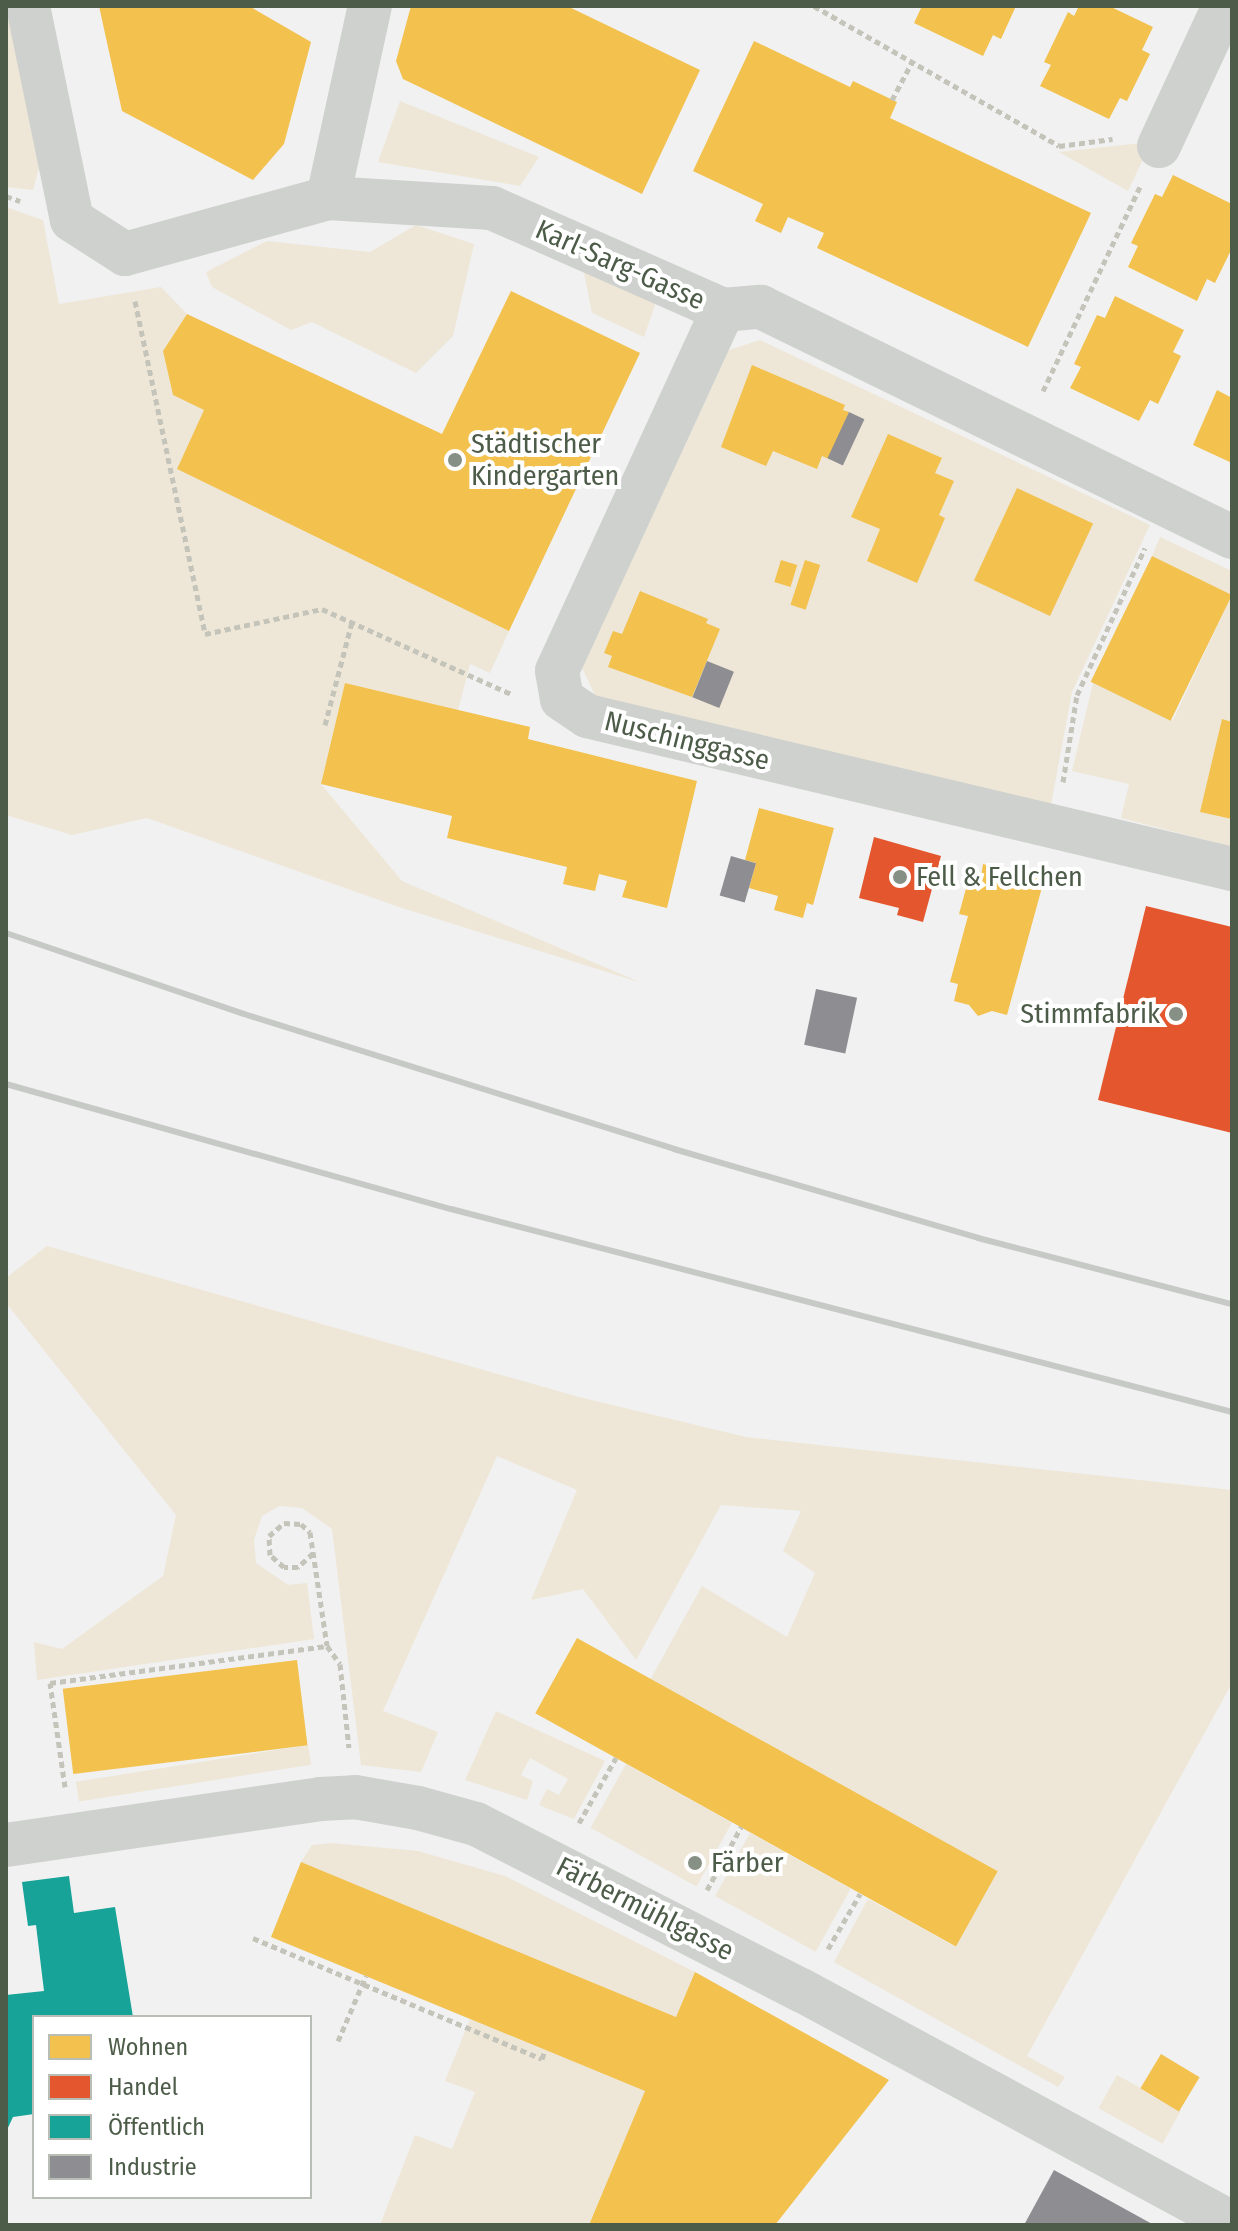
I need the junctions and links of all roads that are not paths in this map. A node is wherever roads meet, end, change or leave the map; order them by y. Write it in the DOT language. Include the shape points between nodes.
graph roads {
  1 [pos="28,6"];
  2 [pos="370,6"];
  3 [pos="1224,6"];
  4 [pos="1159,146"];
  5 [pos="328,198"];
  6 [pos="723,310"];
  7 [pos="1232,537"];
  8 [pos="1232,869"];
  9 [pos="6,1845"];
  10 [pos="1232,2223"];
  1 -- 5 [label="street, Karl-Sarg-Gasse" via="72,220 125,254"];
  2 -- 5 [label="street"];
  3 -- 4 [label="street"];
  5 -- 6 [label="street, Karl-Sarg-Gasse" via="492,208"];
  6 -- 7 [label="street, Karl-Sarg-Gasse" via="761,307"];
  6 -- 8 [label="street, Nuschinggasse" via="557,671 562,699 587,716"];
  9 -- 10 [label="street, Färbermühlgasse" via="250,1806 355,1797 476,1824 803,1991"];
}
